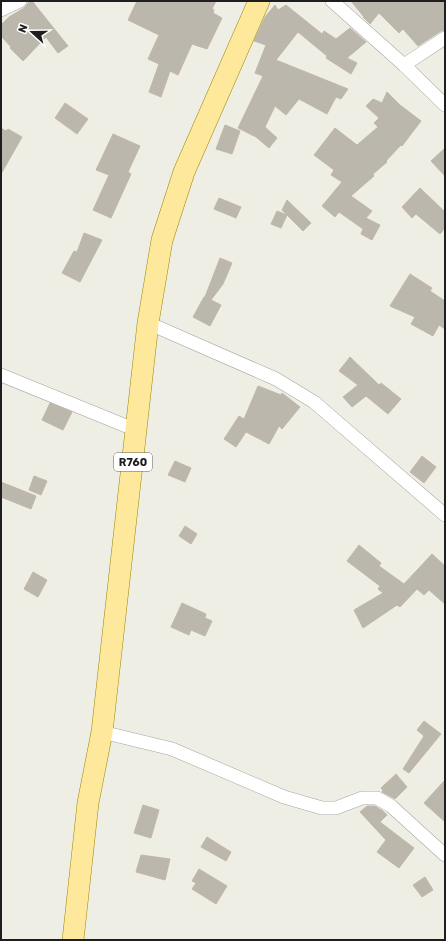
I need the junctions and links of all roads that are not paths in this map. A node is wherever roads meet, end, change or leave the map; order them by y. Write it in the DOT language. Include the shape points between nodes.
graph roads {
  1 [pos="20,1"];
  2 [pos="259,1"];
  3 [pos="332,1"];
  4 [pos="1,10"];
  5 [pos="445,38"];
  6 [pos="404,65"];
  7 [pos="445,105"];
  8 [pos="148,323"];
  9 [pos="1,375"];
  10 [pos="136,430"];
  11 [pos="445,515"];
  12 [pos="102,732"];
  13 [pos="445,855"];
  14 [pos="73,940"];
  1 -- 4 [label="street"];
  2 -- 8 [label="main road, R760" via="184,172 162,240"];
  3 -- 6 [label="street"];
  5 -- 6 [label="street"];
  6 -- 7 [label="street"];
  8 -- 10 [label="main road, R760"];
  8 -- 11 [label="street" via="276,379 314,402"];
  9 -- 10 [label="street"];
  10 -- 12 [label="main road, R760"];
  12 -- 13 [label="street" via="172,749 284,797 322,808 336,808 362,798 377,798 391,806"];
  12 -- 14 [label="main road, R760" via="88,803"];
}
